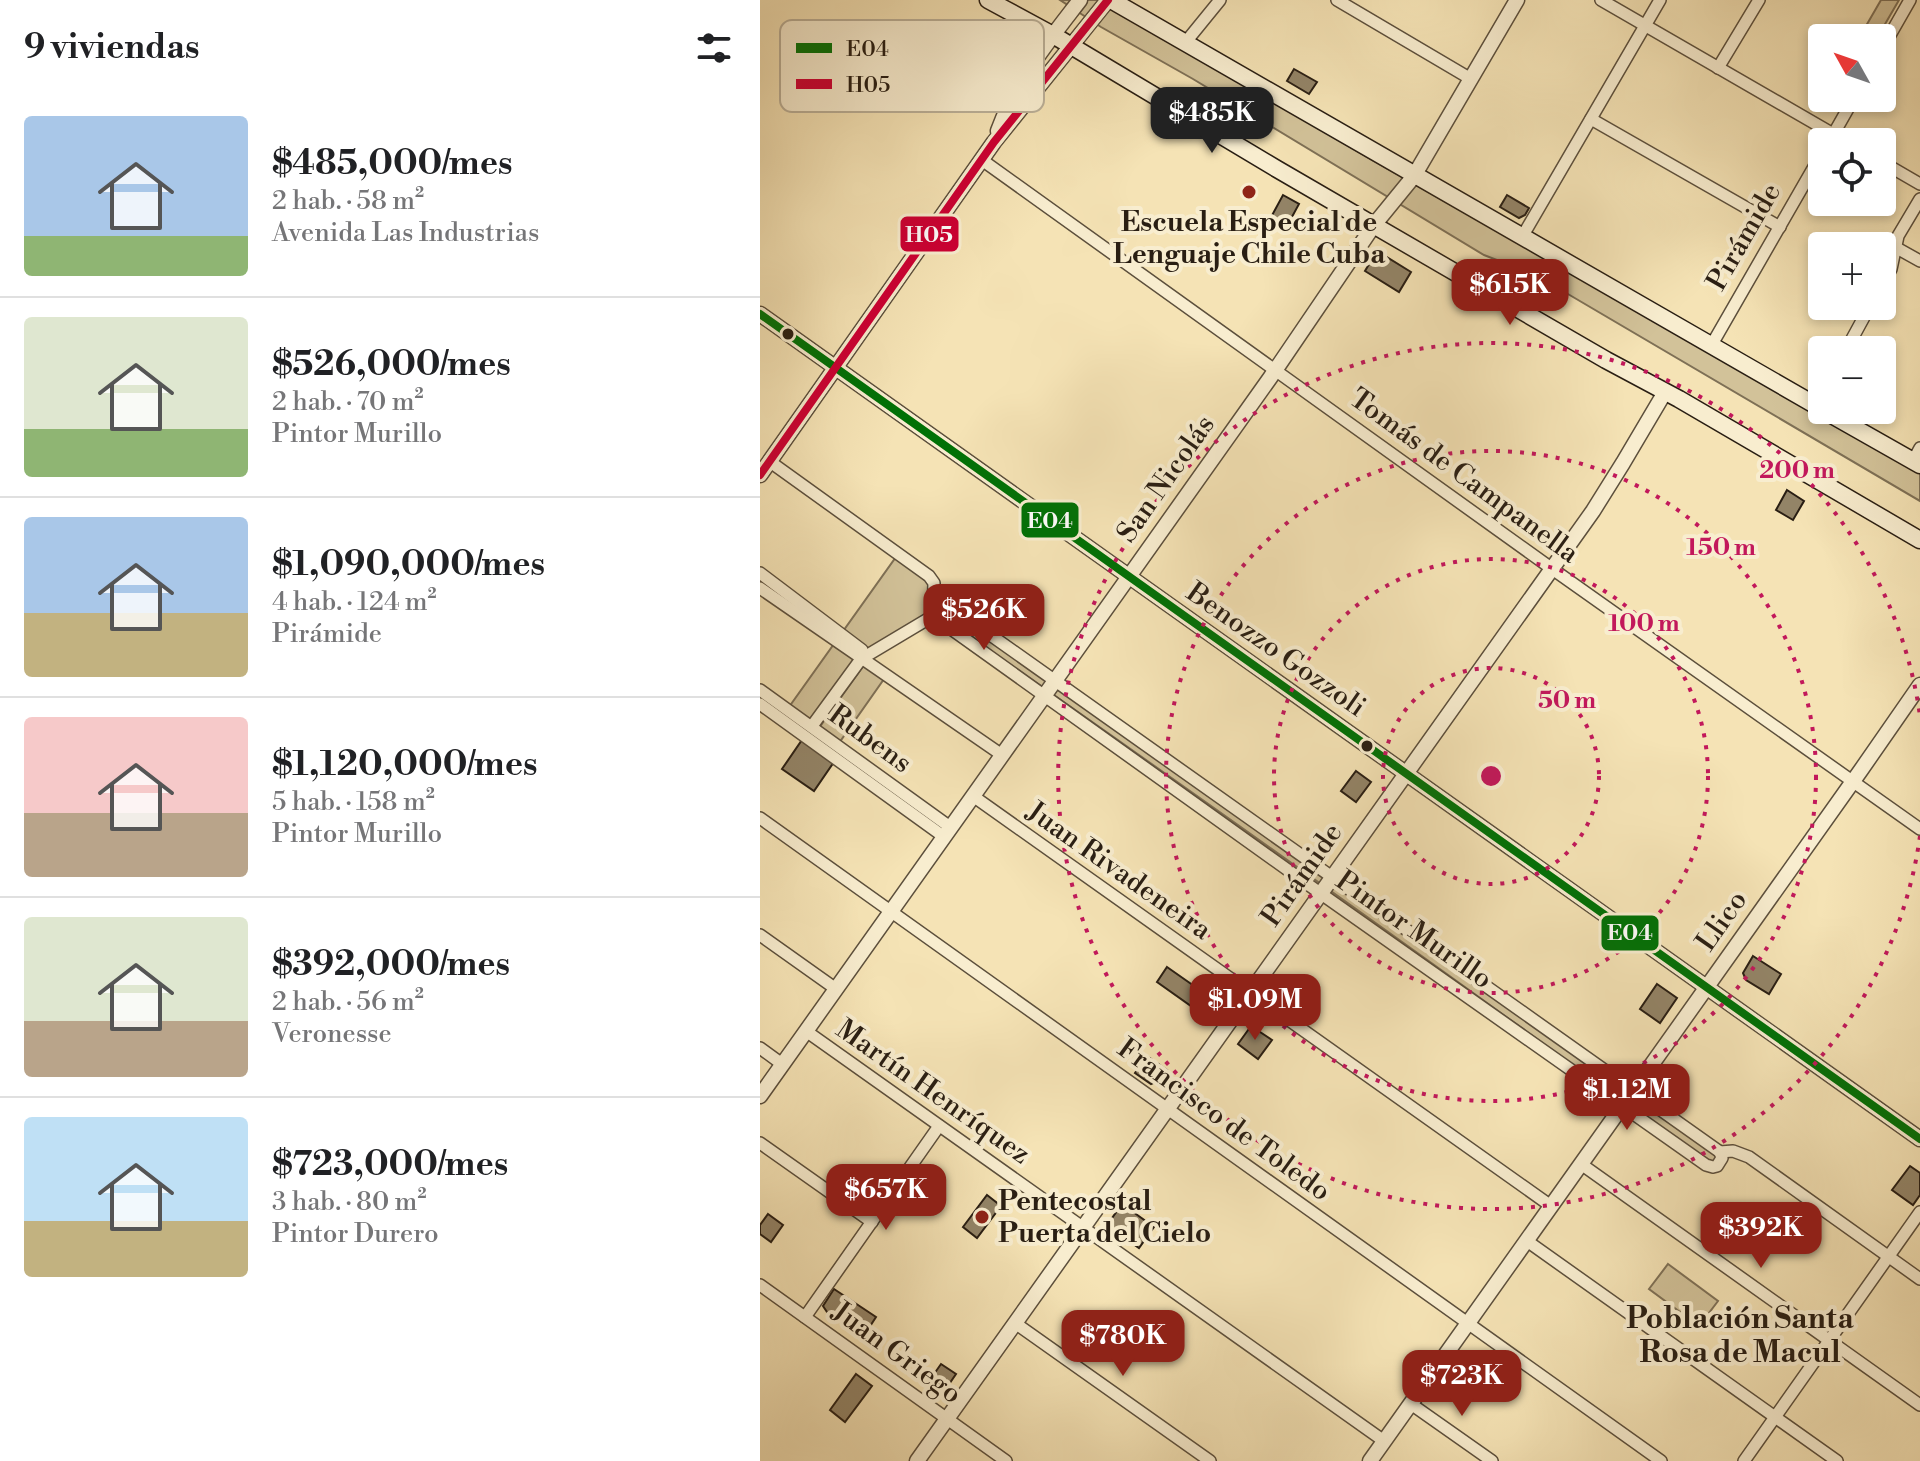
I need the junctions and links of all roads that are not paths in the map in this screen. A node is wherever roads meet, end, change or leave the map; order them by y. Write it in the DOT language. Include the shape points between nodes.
graph roads {
  1 [pos="988,0"];
  2 [pos="1080,0"];
  3 [pos="1110,0"];
  4 [pos="1220,0"];
  5 [pos="1337,0"];
  6 [pos="1517,0"];
  7 [pos="1601,0"];
  8 [pos="1660,0"];
  9 [pos="1759,0"];
  10 [pos="1910,0"];
  11 [pos="1025,20"];
  12 [pos="1896,24"];
  13 [pos="1645,26"];
  14 [pos="1044,30"];
  15 [pos="1053,35"];
  16 [pos="1185,43"];
  17 [pos="1044,47"];
  18 [pos="1072,47"];
  19 [pos="1718,68"];
  20 [pos="1471,79"];
  21 [pos="1044,81"];
  22 [pos="1007,112"];
  23 [pos="1019,112"];
  24 [pos="1591,119"];
  25 [pos="1815,128"];
  26 [pos="994,142"];
  27 [pos="982,160"];
  28 [pos="1896,170"];
  29 [pos="1414,176"];
  30 [pos="1808,178"];
  31 [pos="1920,184"];
  32 [pos="1920,199"];
  33 [pos="1374,225"];
  34 [pos="1780,227"];
  35 [pos="1522,237"];
  36 [pos="1896,243"];
  37 [pos="1896,248"];
  38 [pos="1920,261"];
  39 [pos="760,314"];
  40 [pos="1711,346"];
  41 [pos="835,368"];
  42 [pos="1276,370"];
  43 [pos="1665,392"];
  44 [pos="1808,398"];
  45 [pos="1856,424"];
  46 [pos="1918,458"];
  47 [pos="769,461"];
  48 [pos="760,475"];
  49 [pos="1920,540"];
  50 [pos="1551,568"];
  51 [pos="760,573"];
  52 [pos="1129,577"];
  53 [pos="760,588"];
  54 [pos="934,595"];
  55 [pos="933,616"];
  56 [pos="864,656"];
  57 [pos="1055,681"];
  58 [pos="1920,685"];
  59 [pos="760,690"];
  60 [pos="1045,695"];
  61 [pos="760,704"];
  62 [pos="812,726"];
  63 [pos="1002,755"];
  64 [pos="1405,774"];
  65 [pos="1853,781"];
  66 [pos="973,796"];
  67 [pos="760,818"];
  68 [pos="1920,829"];
  69 [pos="947,832"];
  70 [pos="1332,877"];
  71 [pos="1320,893"];
  72 [pos="891,911"];
  73 [pos="760,935"];
  74 [pos="1707,987"];
  75 [pos="836,989"];
  76 [pos="1250,992"];
  77 [pos="806,1031"];
  78 [pos="760,1048"];
  79 [pos="782,1064"];
  80 [pos="1634,1090"];
  81 [pos="760,1096"];
  82 [pos="1622,1107"];
  83 [pos="1167,1109"];
  84 [pos="939,1126"];
  85 [pos="1920,1139"];
  86 [pos="760,1143"];
  87 [pos="1720,1152"];
  88 [pos="1581,1164"];
  89 [pos="1551,1206"];
  90 [pos="1920,1212"];
  91 [pos="872,1222"];
  92 [pos="1083,1228"];
  93 [pos="1527,1241"];
  94 [pos="1889,1256"];
  95 [pos="1920,1279"];
  96 [pos="760,1285"];
  97 [pos="805,1317"];
  98 [pos="1015,1323"];
  99 [pos="1468,1323"];
  100 [pos="1829,1340"];
  101 [pos="1411,1404"];
  102 [pos="1920,1405"];
  103 [pos="1775,1417"];
  104 [pos="947,1419"];
  105 [pos="1384,1441"];
  106 [pos="917,1461"];
  107 [pos="1006,1461"];
  108 [pos="1210,1461"];
  109 [pos="1370,1461"];
  110 [pos="1492,1461"];
  111 [pos="1661,1461"];
  112 [pos="1744,1461"];
  113 [pos="1837,1461"];
  1 -- 11 [label="main road"];
  2 -- 15 [label="street"];
  3 -- 16 [label="main road"];
  3 -- 18 [label="street"];
  4 -- 16 [label="street"];
  5 -- 20 [label="street"];
  6 -- 20 [label="street, San Nicolás"];
  7 -- 13 [label="street"];
  8 -- 13 [label="street"];
  9 -- 19 [label="street"];
  10 -- 12 [label="street"];
  13 -- 19 [label="street"];
  13 -- 24 [label="street"];
  14 -- 15 [label="main road"];
  15 -- 17 [label="street"];
  15 -- 18 [label="main road"];
  16 -- 29 [label="main road"];
  18 -- 21 [label="street"];
  18 -- 33 [label="main road"];
  19 -- 25 [label="street"];
  20 -- 29 [label="street, San Nicolás"];
  22 -- 26 [label="street"];
  23 -- 26 [label="street"];
  24 -- 34 [label="street"];
  24 -- 35 [label="street"];
  26 -- 27 [label="street"];
  27 -- 41 [label="street"];
  27 -- 42 [label="street, Tomás de Campanella"];
  28 -- 31 [label="street"];
  29 -- 33 [label="street, San Nicolás"];
  29 -- 35 [label="main road"];
  30 -- 34 [label="street, Pirámide"];
  32 -- 36 [label="street"];
  33 -- 42 [label="street, San Nicolás"];
  33 -- 43 [label="main road"];
  34 -- 40 [label="street, Pirámide"];
  35 -- 40 [label="main road"];
  37 -- 38 [label="street"];
  39 -- 41 [label="street, Benozzo Gozzoli"];
  40 -- 44 [label="main road"];
  41 -- 47 [label="street"];
  41 -- 52 [label="street, Benozzo Gozzoli"];
  42 -- 50 [label="street, Tomás de Campanella"];
  42 -- 52 [label="street, San Nicolás"];
  43 -- 49 [label="main road"];
  43 -- 50 [label="street, Pirámide" via="1610,485"];
  45 -- 46 [label="main road"];
  47 -- 48 [label="street"];
  47 -- 54 [label="street, Pintor Murillo" via="929,576"];
  50 -- 64 [label="street, Pirámide"];
  50 -- 65 [label="street, Tomás de Campanella"];
  51 -- 56 [label="street"];
  52 -- 57 [label="street, San Nicolás"];
  52 -- 64 [label="street, Benozzo Gozzoli"];
  53 -- 56 [label="street"];
  54 -- 55 [label="street"];
  54 -- 57 [label="street, Pintor Murillo"];
  55 -- 56 [label="street"];
  55 -- 60 [label="street, Pintor Murillo"];
  56 -- 62 [label="street"];
  56 -- 63 [label="street"];
  57 -- 60 [label="street, San Nicolás"];
  57 -- 70 [label="street, Pintor Murillo"];
  58 -- 65 [label="street, Llico"];
  59 -- 62 [label="street, Rubens"];
  60 -- 63 [label="street, San Nicolás"];
  60 -- 71 [label="street, Pintor Murillo"];
  61 -- 69 [label="street, Rubens"];
  62 -- 69 [label="street, Rubens"];
  63 -- 66 [label="street, San Nicolás"];
  64 -- 70 [label="street, Pirámide"];
  64 -- 74 [label="street, Benozzo Gozzoli"];
  65 -- 68 [label="street, Tomás de Campanella"];
  65 -- 74 [label="street, Llico"];
  66 -- 69 [label="street, San Nicolás"];
  66 -- 76 [label="street, Juan Rivadeneira"];
  67 -- 72 [label="street, Francisco de Toledo"];
  69 -- 72 [label="street, San Nicolás"];
  70 -- 71 [label="street, Pirámide"];
  70 -- 80 [label="street, Pintor Murillo"];
  71 -- 76 [label="street, Pirámide"];
  71 -- 82 [label="street, Pintor Murillo"];
  72 -- 75 [label="street, San Nicolás"];
  72 -- 83 [label="street, Francisco de Toledo"];
  73 -- 75 [label="street"];
  74 -- 80 [label="street, Llico"];
  74 -- 85 [label="street, Benozzo Gozzoli"];
  75 -- 77 [label="street, San Nicolás"];
  76 -- 83 [label="street, Pirámide"];
  76 -- 89 [label="street, Juan Rivadeneira"];
  77 -- 79 [label="street, San Nicolás"];
  77 -- 84 [label="street, Martín Henríquez"];
  78 -- 79 [label="street"];
  79 -- 81 [label="street, San Nicolás"];
  80 -- 82 [label="street, Llico"];
  80 -- 87 [label="street, Pintor Murillo"];
  82 -- 87 [label="street, Pintor Murillo" via="1709,1167 1720,1164"];
  82 -- 88 [label="street, Llico"];
  83 -- 92 [label="street, Pirámide"];
  83 -- 99 [label="street, Francisco de Toledo"];
  84 -- 91 [label="street"];
  84 -- 92 [label="street, Martín Henríquez"];
  86 -- 91 [label="street"];
  87 -- 94 [label="street, Pintor Murillo" via="1749,1157"];
  88 -- 89 [label="street, Llico"];
  88 -- 100 [label="street"];
  89 -- 93 [label="street, Llico"];
  90 -- 94 [label="street"];
  91 -- 97 [label="street"];
  92 -- 98 [label="street, Pirámide"];
  92 -- 105 [label="street, Martín Henríquez"];
  93 -- 99 [label="street, Llico"];
  93 -- 103 [label="street"];
  94 -- 95 [label="street, Pintor Murillo"];
  94 -- 100 [label="street"];
  96 -- 97 [label="street, Juan Griego"];
  97 -- 104 [label="street, Juan Griego"];
  98 -- 104 [label="street, Pirámide"];
  98 -- 108 [label="street"];
  99 -- 101 [label="street, Llico"];
  99 -- 111 [label="street, Francisco de Toledo"];
  100 -- 102 [label="street"];
  100 -- 103 [label="street"];
  101 -- 105 [label="street, Llico"];
  101 -- 110 [label="street"];
  103 -- 112 [label="street"];
  103 -- 113 [label="street"];
  104 -- 106 [label="street, Pirámide"];
  104 -- 107 [label="street, Juan Griego"];
  105 -- 109 [label="street, Llico"];
}
